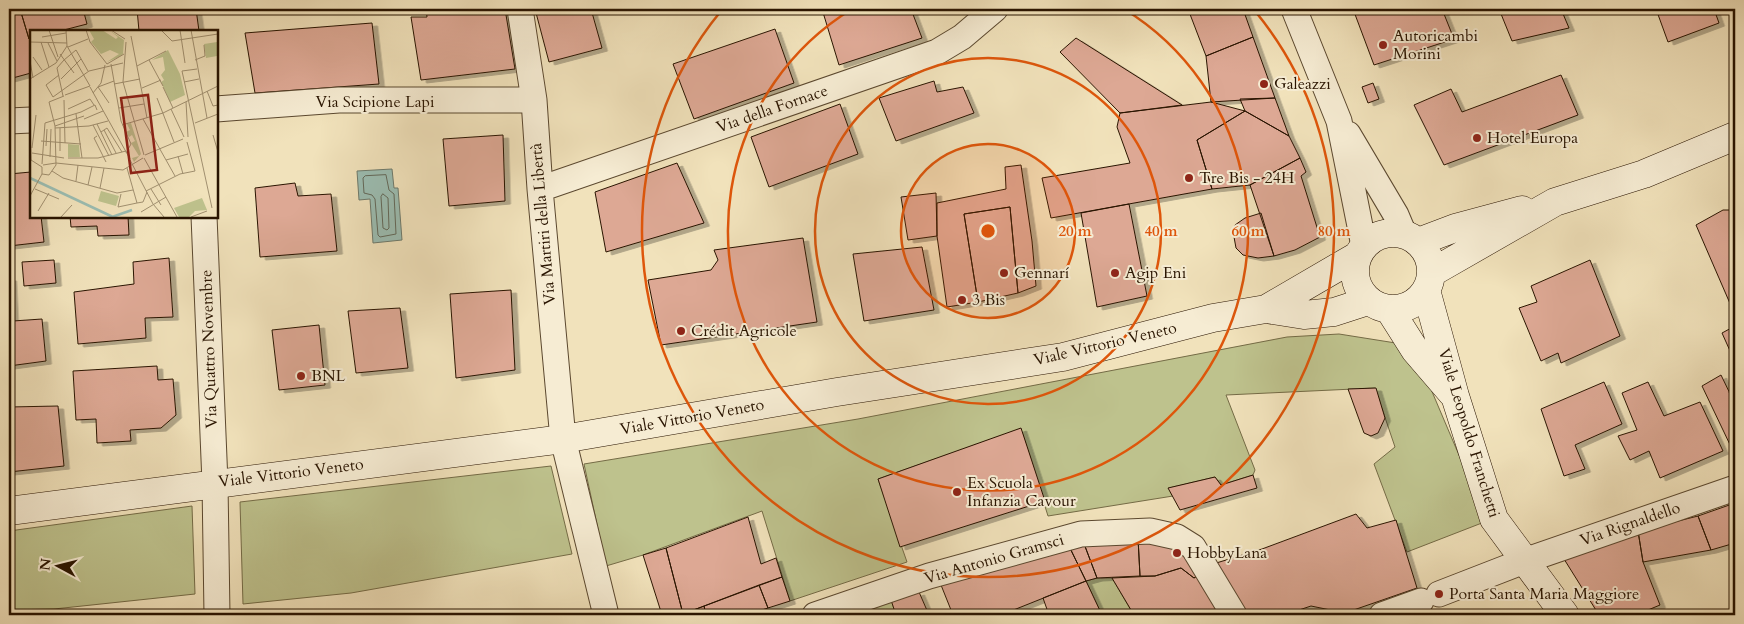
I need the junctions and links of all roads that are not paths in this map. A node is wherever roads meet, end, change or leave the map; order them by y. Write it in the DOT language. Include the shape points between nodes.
graph roads {
  1 [pos="520,9"];
  2 [pos="994,9"];
  3 [pos="1294,9"];
  4 [pos="534,100"];
  5 [pos="218,109"];
  6 [pos="30,120"];
  7 [pos="9,121"];
  8 [pos="1340,121"];
  9 [pos="1735,136"];
  10 [pos="540,189"];
  11 [pos="1555,202"];
  12 [pos="204,218"];
  13 [pos="1411,238"];
  14 [pos="1361,251"];
  15 [pos="1428,282"];
  16 [pos="1378,305"];
  17 [pos="1266,309"];
  18 [pos="1454,396"];
  19 [pos="563,439"];
  20 [pos="215,483"];
  21 [pos="1735,488"];
  22 [pos="9,511"];
  23 [pos="1524,560"];
  24 [pos="217,615"];
  25 [pos="606,615"];
  26 [pos="814,615"];
  27 [pos="1234,615"];
  28 [pos="1382,615"];
  29 [pos="1565,615"];
  1 -- 4 [label="street, Via Martiri della Libertà"];
  2 -- 10 [label="street, Via della Fornace" via="962,37 937,52"];
  3 -- 8 [label="street"];
  4 -- 5 [label="street, Via Scipione Lapi" via="339,100"];
  4 -- 10 [label="street, Via Martiri della Libertà"];
  6 -- 7 [label="street"];
  8 -- 13 [label="street"];
  8 -- 14 [label="street"];
  9 -- 11 [label="main road" via="1644,174"];
  10 -- 19 [label="street, Via Martiri della Libertà"];
  11 -- 13 [label="main road"];
  11 -- 15 [label="main road"];
  12 -- 20 [label="street, Via Quattro Novembre"];
  13 -- 14 [label="main road" via="1382,234"];
  13 -- 15 [label="main road" via="1430,262"];
  14 -- 16 [label="main road" via="1355,280"];
  14 -- 17 [label="main road, Viale Vittorio Veneto"];
  15 -- 16 [label="main road" via="1410,305"];
  15 -- 18 [label="main road, Viale Leopoldo Franchetti"];
  16 -- 17 [label="main road" via="1304,314"];
  16 -- 18 [label="main road"];
  17 -- 19 [label="main road, Viale Vittorio Veneto" via="1213,318 1063,357"];
  18 -- 23 [label="main road, Viale Leopoldo Franchetti" via="1494,519"];
  19 -- 20 [label="main road, Viale Vittorio Veneto"];
  19 -- 25 [label="street, Via Martiri della Libertà"];
  20 -- 22 [label="main road, Viale Vittorio Veneto"];
  20 -- 24 [label="street, Via Quattro Novembre"];
  21 -- 23 [label="street, Via Rignaldello"];
  23 -- 28 [label="street, Via Rignaldello"];
  23 -- 29 [label="main road, Viale Leopoldo Franchetti"];
  26 -- 27 [label="street, Via Antonio Gramsci" via="929,576 1081,534 1150,531 1178,537 1193,547"];
}
